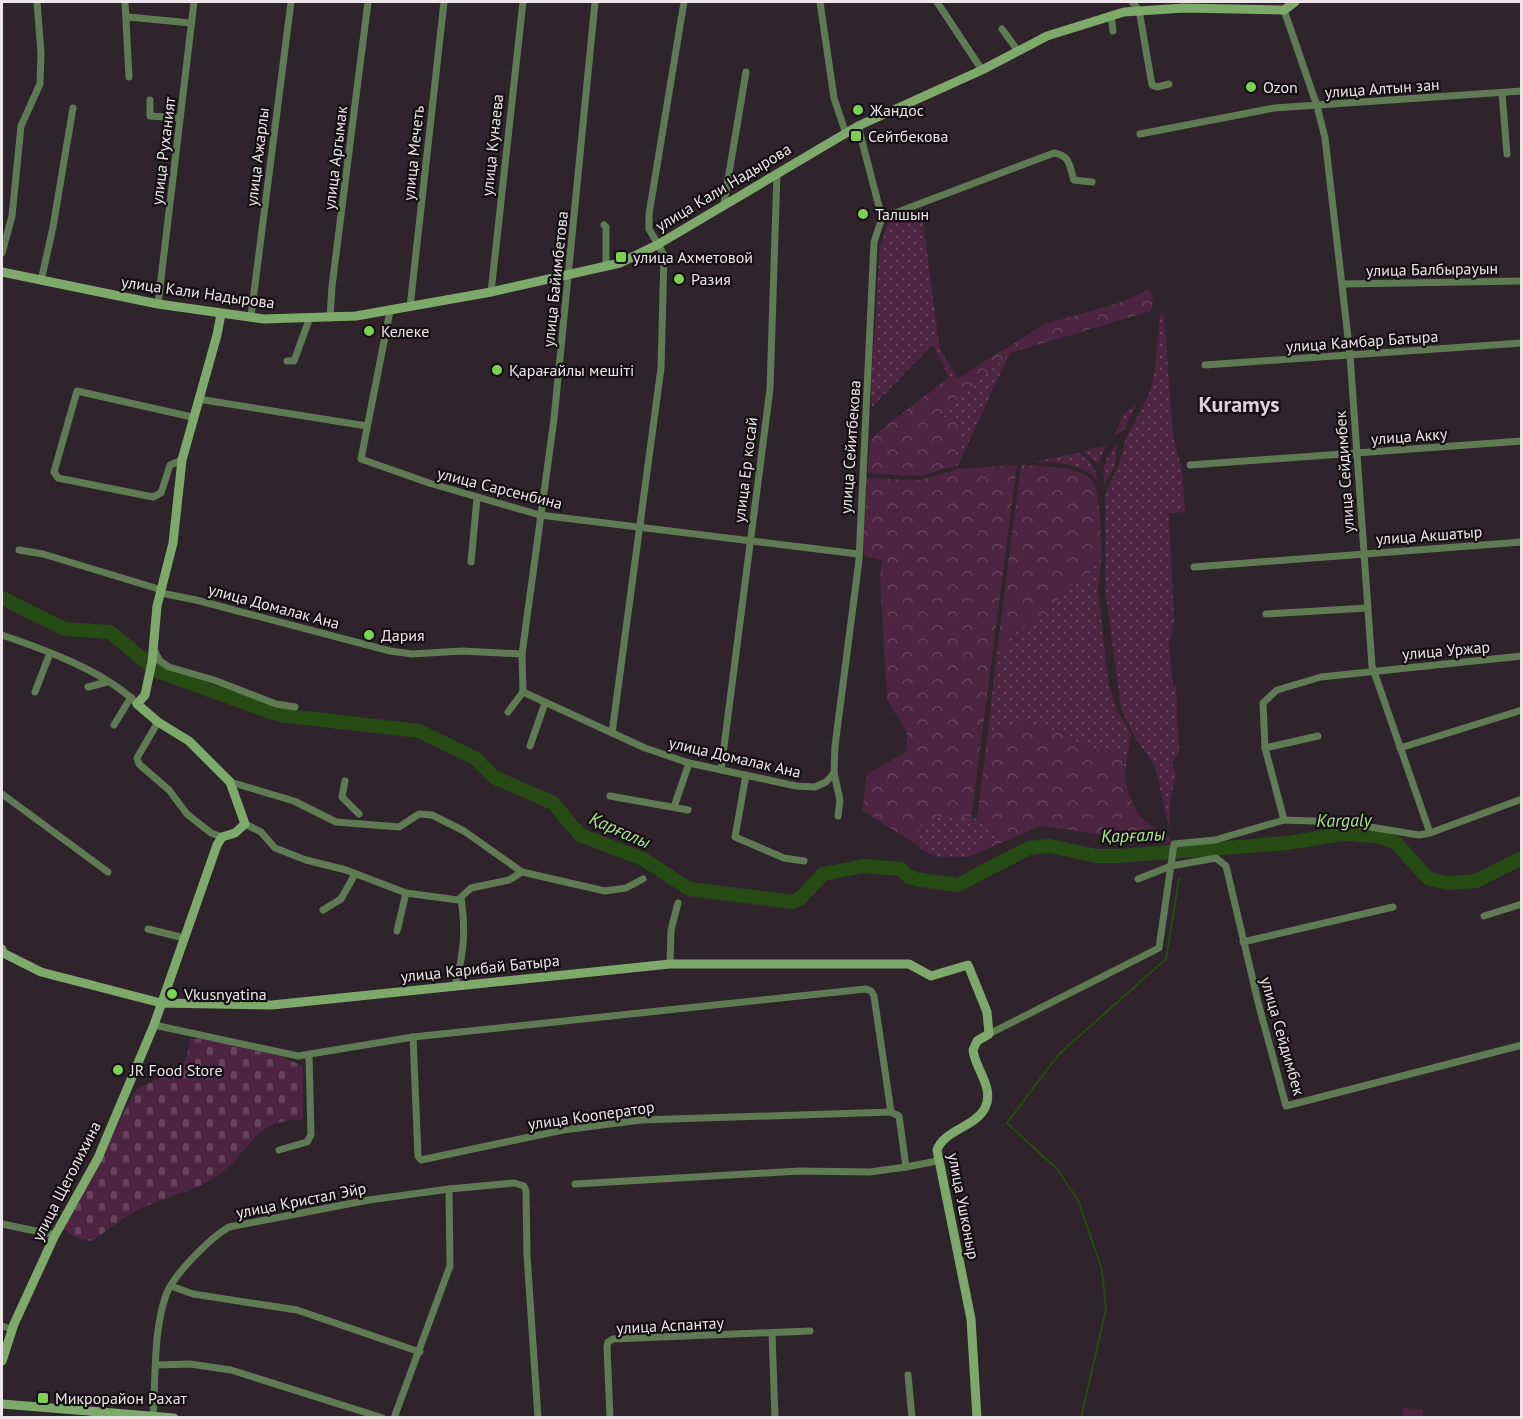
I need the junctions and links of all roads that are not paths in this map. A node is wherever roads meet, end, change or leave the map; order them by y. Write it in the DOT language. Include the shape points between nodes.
graph roads {
  1 [pos="37,2"];
  2 [pos="125,2"];
  3 [pos="194,2"];
  4 [pos="291,2"];
  5 [pos="368,2"];
  6 [pos="444,2"];
  7 [pos="523,2"];
  8 [pos="595,2"];
  9 [pos="684,2"];
  10 [pos="820,2"];
  11 [pos="937,2"];
  12 [pos="1132,2"];
  13 [pos="1295,2"];
  14 [pos="1184,5"];
  15 [pos="1139,10"];
  16 [pos="1284,10"];
  17 [pos="1110,15"];
  18 [pos="128,17"];
  19 [pos="191,23"];
  20 [pos="1002,29"];
  21 [pos="1113,31"];
  22 [pos="1018,51"];
  23 [pos="982,70"];
  24 [pos="746,72"];
  25 [pos="129,77"];
  26 [pos="1169,84"];
  27 [pos="1521,91"];
  28 [pos="1502,93"];
  29 [pos="150,100"];
  30 [pos="1317,105"];
  31 [pos="73,108"];
  32 [pos="180,118"];
  33 [pos="858,126"];
  34 [pos="846,134"];
  35 [pos="1140,134"];
  36 [pos="1507,154"];
  37 [pos="777,173"];
  38 [pos="1092,182"];
  39 [pos="724,203"];
  40 [pos="882,218"];
  41 [pos="604,225"];
  42 [pos="657,245"];
  43 [pos="2,254"];
  44 [pos="606,266"];
  45 [pos="2,272"];
  46 [pos="570,276"];
  47 [pos="40,281"];
  48 [pos="1521,281"];
  49 [pos="1344,284"];
  50 [pos="491,292"];
  51 [pos="158,304"];
  52 [pos="410,307"];
  53 [pos="390,311"];
  54 [pos="221,314"];
  55 [pos="251,316"];
  56 [pos="330,318"];
  57 [pos="309,320"];
  58 [pos="1521,343"];
  59 [pos="1350,355"];
  60 [pos="286,361"];
  61 [pos="1205,365"];
  62 [pos="198,399"];
  63 [pos="192,417"];
  64 [pos="367,426"];
  65 [pos="1521,441"];
  66 [pos="1356,453"];
  67 [pos="182,460"];
  68 [pos="1190,465"];
  69 [pos="477,498"];
  70 [pos="540,515"];
  71 [pos="640,529"];
  72 [pos="1521,542"];
  73 [pos="749,543"];
  74 [pos="19,550"];
  75 [pos="858,554"];
  76 [pos="1363,554"];
  77 [pos="471,562"];
  78 [pos="1194,567"];
  79 [pos="162,592"];
  80 [pos="1367,608"];
  81 [pos="1266,614"];
  82 [pos="2,635"];
  83 [pos="152,646"];
  84 [pos="50,653"];
  85 [pos="522,654"];
  86 [pos="1521,656"];
  87 [pos="1373,670"];
  88 [pos="107,682"];
  89 [pos="88,687"];
  90 [pos="35,692"];
  91 [pos="523,693"];
  92 [pos="134,701"];
  93 [pos="545,703"];
  94 [pos="295,706"];
  95 [pos="1521,710"];
  96 [pos="508,712"];
  97 [pos="158,722"];
  98 [pos="114,725"];
  99 [pos="612,733"];
  100 [pos="1318,736"];
  101 [pos="530,746"];
  102 [pos="1265,748"];
  103 [pos="1400,748"];
  104 [pos="689,763"];
  105 [pos="721,770"];
  106 [pos="834,773"];
  107 [pos="746,776"];
  108 [pos="345,781"];
  109 [pos="230,782"];
  110 [pos="2,794"];
  111 [pos="610,796"];
  112 [pos="1521,800"];
  113 [pos="674,807"];
  114 [pos="688,810"];
  115 [pos="838,816"];
  116 [pos="1284,820"];
  117 [pos="356,823"];
  118 [pos="245,824"];
  119 [pos="1430,833"];
  120 [pos="222,837"];
  121 [pos="804,861"];
  122 [pos="1171,866"];
  123 [pos="108,872"];
  124 [pos="522,872"];
  125 [pos="355,874"];
  126 [pos="643,879"];
  127 [pos="1138,879"];
  128 [pos="406,893"];
  129 [pos="461,898"];
  130 [pos="678,903"];
  131 [pos="1521,904"];
  132 [pos="1393,907"];
  133 [pos="323,910"];
  134 [pos="1484,916"];
  135 [pos="148,929"];
  136 [pos="396,931"];
  137 [pos="184,938"];
  138 [pos="1243,942"];
  139 [pos="2,949"];
  140 [pos="670,964"];
  141 [pos="455,986"];
  142 [pos="161,1003"];
  143 [pos="154,1025"];
  144 [pos="989,1034"];
  145 [pos="413,1037"];
  146 [pos="1521,1045"];
  147 [pos="309,1055"];
  148 [pos="891,1112"];
  149 [pos="279,1150"];
  150 [pos="937,1161"];
  151 [pos="906,1167"];
  152 [pos="575,1184"];
  153 [pos="449,1189"];
  154 [pos="2,1224"];
  155 [pos="55,1235"];
  156 [pos="171,1286"];
  157 [pos="2,1326"];
  158 [pos="12,1329"];
  159 [pos="810,1331"];
  160 [pos="772,1333"];
  161 [pos="420,1352"];
  162 [pos="2,1361"];
  163 [pos="157,1365"];
  164 [pos="908,1375"];
  165 [pos="2,1404"];
  166 [pos="153,1416"];
  167 [pos="174,1418"];
  168 [pos="382,1418"];
  169 [pos="394,1418"];
  170 [pos="538,1418"];
  171 [pos="610,1418"];
  172 [pos="774,1418"];
  173 [pos="912,1418"];
  174 [pos="977,1418"];
  1 -- 43 [label="street" via="40,84 21,126 12,216"];
  2 -- 18 [label="street"];
  3 -- 19 [label="street, улица Руханият"];
  4 -- 55 [label="street, улица Ажарлы"];
  5 -- 56 [label="street, улица Аргымак"];
  6 -- 52 [label="street, улица Мечеть"];
  7 -- 50 [label="street, улица Кунаева"];
  8 -- 46 [label="street, улица Байимбетова"];
  9 -- 42 [label="street" via="649,214 649,229"];
  10 -- 34 [label="street" via="834,98"];
  11 -- 23 [label="street"];
  12 -- 15 [label="street"];
  13 -- 16 [label="street"];
  14 -- 15 [label="street, улица Кали Надырова"];
  14 -- 16 [label="street, улица Кали Надырова"];
  15 -- 17 [label="street, улица Кали Надырова"];
  15 -- 26 [label="street" via="1152,85"];
  16 -- 30 [label="street, улица Сейдимбек"];
  17 -- 21 [label="street"];
  17 -- 22 [label="street, улица Кали Надырова" via="1047,36"];
  18 -- 19 [label="street"];
  18 -- 25 [label="street"];
  19 -- 32 [label="street, улица Руханият"];
  20 -- 22 [label="street"];
  22 -- 23 [label="street, улица Кали Надырова"];
  23 -- 33 [label="street, улица Кали Надырова"];
  24 -- 39 [label="street"];
  27 -- 28 [label="street, улица Алтын зан"];
  28 -- 30 [label="street, улица Алтын зан"];
  28 -- 36 [label="street"];
  29 -- 32 [label="street" via="150,116"];
  30 -- 35 [label="street, улица Алтын зан" via="1274,108"];
  30 -- 49 [label="street, улица Сейдимбек"];
  31 -- 47 [label="street"];
  32 -- 51 [label="street, улица Руханият"];
  33 -- 34 [label="street, улица Кали Надырова"];
  33 -- 40 [label="street"];
  34 -- 37 [label="street, улица Кали Надырова"];
  37 -- 39 [label="street, улица Кали Надырова"];
  37 -- 73 [label="street, улица Ер косай" via="770,388"];
  38 -- 40 [label="street" via="1074,180 1070,160 1054,153"];
  39 -- 42 [label="street, улица Кали Надырова"];
  40 -- 75 [label="street, улица Сейитбекова" via="874,242"];
  41 -- 44 [label="street"];
  42 -- 44 [label="street, улица Кали Надырова"];
  42 -- 71 [label="street" via="664,255 661,368"];
  44 -- 46 [label="street, улица Кали Надырова"];
  45 -- 47 [label="street, улица Кали Надырова"];
  46 -- 50 [label="street, улица Кали Надырова"];
  46 -- 70 [label="street, улица Байимбетова"];
  47 -- 51 [label="street, улица Кали Надырова"];
  48 -- 49 [label="street, улица Балбырауын"];
  49 -- 59 [label="street, улица Сейдимбек"];
  50 -- 52 [label="street, улица Кали Надырова"];
  51 -- 54 [label="street, улица Кали Надырова"];
  52 -- 53 [label="street, улица Кали Надырова"];
  53 -- 56 [label="street, улица Кали Надырова"];
  53 -- 64 [label="street, улица Сарсенбина"];
  54 -- 55 [label="street, улица Кали Надырова"];
  54 -- 62 [label="street"];
  55 -- 57 [label="street, улица Кали Надырова"];
  56 -- 57 [label="street, улица Кали Надырова"];
  57 -- 60 [label="street" via="294,361"];
  58 -- 59 [label="street, улица Камбар Батыра"];
  59 -- 61 [label="street, улица Камбар Батыра"];
  59 -- 66 [label="street, улица Сейдимбек"];
  62 -- 63 [label="street"];
  62 -- 64 [label="street"];
  63 -- 67 [label="street"];
  63 -- 67 [label="street" via="80,390 75,393 54,472 58,478 153,497 161,493 170,465"];
  64 -- 69 [label="street, улица Сарсенбина" via="361,459"];
  65 -- 66 [label="street, улица Акку"];
  66 -- 68 [label="street, улица Акку"];
  66 -- 76 [label="street, улица Сейдимбек"];
  67 -- 79 [label="street" via="173,543"];
  69 -- 70 [label="street, улица Сарсенбина"];
  69 -- 77 [label="street"];
  70 -- 71 [label="street, улица Сарсенбина"];
  70 -- 85 [label="street, улица Байимбетова"];
  71 -- 73 [label="street, улица Сарсенбина"];
  71 -- 99 [label="street"];
  72 -- 76 [label="street, улица Акшатыр"];
  73 -- 75 [label="street, улица Сарсенбина"];
  73 -- 105 [label="street, улица Ер косай"];
  74 -- 79 [label="street, улица Домалак Ана"];
  75 -- 106 [label="street, улица Сейитбекова"];
  76 -- 78 [label="street, улица Акшатыр"];
  76 -- 80 [label="street, улица Сейдимбек"];
  79 -- 83 [label="street"];
  79 -- 85 [label="street, улица Домалак Ана" via="390,651"];
  80 -- 81 [label="street"];
  80 -- 87 [label="street, улица Сейдимбек"];
  82 -- 84 [label="street"];
  83 -- 92 [label="street" via="145,695"];
  83 -- 94 [label="street" via="160,661 169,667 276,704"];
  84 -- 88 [label="street"];
  84 -- 90 [label="street"];
  85 -- 91 [label="street, улица Байимбетова"];
  86 -- 87 [label="street, улица Уржар"];
  87 -- 102 [label="street, улица Уржар" via="1277,690 1263,703"];
  87 -- 103 [label="street, улица Сейдимбек"];
  88 -- 89 [label="street"];
  88 -- 92 [label="street"];
  91 -- 93 [label="street, улица Домалак Ана"];
  91 -- 96 [label="street"];
  92 -- 97 [label="street"];
  92 -- 98 [label="street"];
  93 -- 99 [label="street, улица Домалак Ана"];
  93 -- 101 [label="street"];
  95 -- 103 [label="street"];
  97 -- 109 [label="street" via="189,741"];
  97 -- 120 [label="street" via="137,758 139,764 169,790 187,814"];
  99 -- 104 [label="street, улица Домалак Ана"];
  100 -- 102 [label="street"];
  102 -- 116 [label="street, улица Уржар"];
  103 -- 119 [label="street, улица Сейдимбек"];
  104 -- 105 [label="street, улица Домалак Ана"];
  104 -- 113 [label="street"];
  105 -- 107 [label="street, улица Домалак Ана"];
  106 -- 107 [label="street, улица Домалак Ана" via="815,787"];
  106 -- 115 [label="street, улица Сейитбекова" via="840,800"];
  107 -- 121 [label="street" via="735,837 784,858"];
  108 -- 117 [label="street" via="342,797 360,812"];
  109 -- 117 [label="street" via="294,801 336,822"];
  109 -- 118 [label="street"];
  110 -- 123 [label="street"];
  111 -- 113 [label="street"];
  112 -- 119 [label="street"];
  113 -- 114 [label="street"];
  116 -- 119 [label="street" via="1340,822 1406,835"];
  116 -- 122 [label="street" via="1215,840 1174,844"];
  117 -- 124 [label="street" via="399,827 419,814 432,815 472,836"];
  118 -- 120 [label="street"];
  118 -- 125 [label="street" via="261,832 275,848"];
  120 -- 137 [label="street, улица Щеголихина"];
  122 -- 127 [label="street, улица Сейдимбек"];
  122 -- 138 [label="street, улица Сейдимбек" via="1221,860 1228,873"];
  122 -- 144 [label="street" via="1161,944 1151,955"];
  124 -- 126 [label="street" via="605,891 626,888"];
  124 -- 129 [label="street" via="508,880 471,888"];
  125 -- 128 [label="street"];
  125 -- 133 [label="street" via="341,899"];
  128 -- 129 [label="street" via="446,900"];
  128 -- 136 [label="street"];
  129 -- 141 [label="street" via="466,924"];
  130 -- 140 [label="street" via="670,930"];
  131 -- 134 [label="street"];
  132 -- 138 [label="street"];
  135 -- 137 [label="street"];
  137 -- 142 [label="street, улица Щеголихина"];
  138 -- 146 [label="street, улица Сейдимбек" via="1286,1106"];
  139 -- 142 [label="street, улица Карибай Батыра" via="41,972"];
  140 -- 141 [label="street, улица Карибай Батыра"];
  140 -- 144 [label="street, улица Карибай Батыра" via="909,964 931,976 968,965 987,1012"];
  141 -- 142 [label="street, улица Карибай Батыра" via="272,1005"];
  142 -- 143 [label="street, улица Щеголихина"];
  143 -- 147 [label="street" via="298,1056"];
  143 -- 155 [label="street, улица Щеголихина" via="98,1158"];
  144 -- 150 [label="street, улица Ушконыр" via="977,1041 973,1050 988,1102 980,1116 939,1144"];
  145 -- 147 [label="street"];
  145 -- 148 [label="street" via="866,989 874,996"];
  145 -- 148 [label="street, улица Кооператор" via="421,1160 563,1130 641,1120"];
  147 -- 149 [label="street" via="311,1135 307,1142"];
  148 -- 151 [label="street" via="899,1116"];
  150 -- 151 [label="street"];
  150 -- 174 [label="street, улица Ушконыр" via="971,1319"];
  151 -- 152 [label="street" via="870,1172 799,1171"];
  153 -- 156 [label="street, улица Кристал Эйр" via="229,1227 201,1249"];
  153 -- 161 [label="street" via="450,1266"];
  153 -- 170 [label="street, улица Кристал Эйр" via="514,1183 524,1186 526,1191"];
  154 -- 155 [label="street"];
  155 -- 158 [label="street, улица Щеголихина"];
  156 -- 161 [label="street" via="193,1294 297,1310"];
  156 -- 163 [label="street, улица Кристал Эйр" via="163,1307"];
  157 -- 158 [label="street"];
  158 -- 162 [label="street, улица Щеголихина"];
  159 -- 160 [label="street, улица Аспантау"];
  160 -- 171 [label="street, улица Аспантау" via="614,1339 609,1342"];
  160 -- 172 [label="street"];
  161 -- 169 [label="street"];
  163 -- 166 [label="street, улица Кристал Эйр"];
  163 -- 168 [label="street" via="231,1370"];
  164 -- 173 [label="street"];
  165 -- 166 [label="street"];
  166 -- 167 [label="street"];
}
